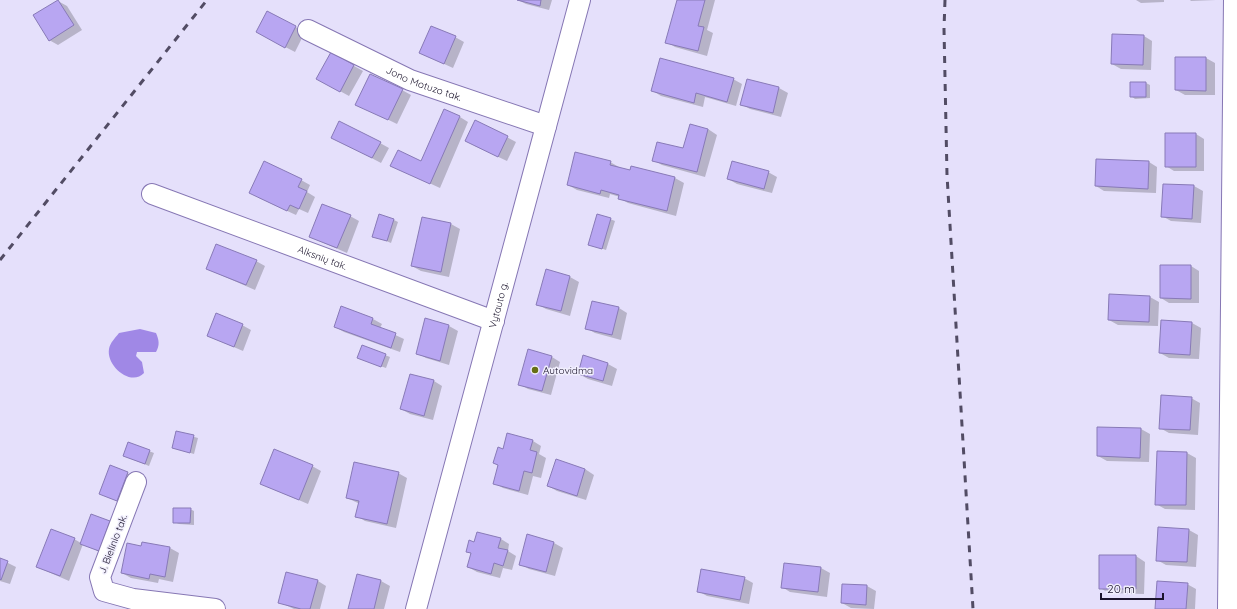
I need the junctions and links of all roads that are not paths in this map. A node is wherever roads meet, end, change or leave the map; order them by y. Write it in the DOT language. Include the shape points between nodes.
graph roads {
  1 [pos="580,0"];
  2 [pos="1234,0"];
  3 [pos="308,30"];
  4 [pos="546,126"];
  5 [pos="152,194"];
  6 [pos="494,321"];
  7 [pos="136,482"];
  8 [pos="215,609"];
  9 [pos="416,609"];
  10 [pos="1228,609"];
  1 -- 4 [label="street, Vytauto g."];
  2 -- 10 [label="street"];
  3 -- 4 [label="street, Jono Motuzo tak." via="410,80"];
  4 -- 6 [label="street, Vytauto g."];
  5 -- 6 [label="street, Alksnių tak."];
  6 -- 9 [label="street, Vytauto g."];
  7 -- 8 [label="street, J. Bielinio tak." via="100,577 104,590 133,599"];
}
